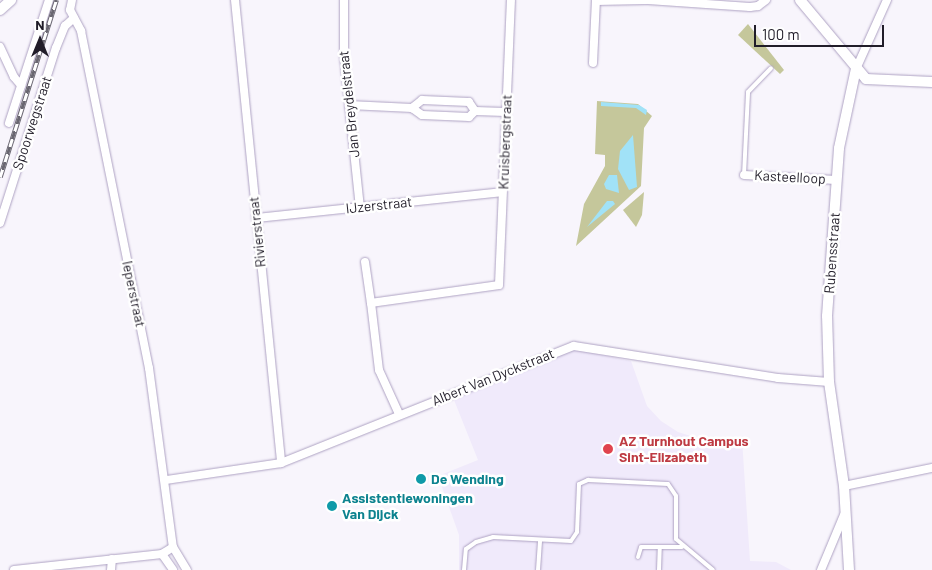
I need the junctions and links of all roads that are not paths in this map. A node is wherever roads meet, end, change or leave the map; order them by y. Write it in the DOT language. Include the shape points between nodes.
graph roads {
  1 [pos="10,0"];
  2 [pos="49,0"];
  3 [pos="72,0"];
  4 [pos="235,0"];
  5 [pos="344,0"];
  6 [pos="511,0"];
  7 [pos="596,0"];
  8 [pos="647,0"];
  9 [pos="766,0"];
  10 [pos="800,0"];
  11 [pos="887,0"];
  12 [pos="0,10"];
  13 [pos="74,18"];
  14 [pos="0,47"];
  15 [pos="593,63"];
  16 [pos="770,68"];
  17 [pos="856,69"];
  18 [pos="932,82"];
  19 [pos="21,86"];
  20 [pos="349,105"];
  21 [pos="412,108"];
  22 [pos="475,111"];
  23 [pos="505,112"];
  24 [pos="9,123"];
  25 [pos="744,175"];
  26 [pos="836,180"];
  27 [pos="502,192"];
  28 [pos="360,207"];
  29 [pos="256,218"];
  30 [pos="0,223"];
  31 [pos="365,262"];
  32 [pos="371,303"];
  33 [pos="829,382"];
  34 [pos="400,414"];
  35 [pos="281,463"];
  36 [pos="932,468"];
  37 [pos="166,480"];
  38 [pos="844,486"];
  39 [pos="845,513"];
  40 [pos="540,540"];
  41 [pos="173,547"];
  42 [pos="660,547"];
  43 [pos="682,547"];
  44 [pos="162,554"];
  45 [pos="638,557"];
  46 [pos="112,559"];
  47 [pos="29,568"];
  48 [pos="14,570"];
  49 [pos="111,570"];
  50 [pos="173,570"];
  51 [pos="187,570"];
  52 [pos="464,570"];
  53 [pos="538,570"];
  54 [pos="659,570"];
  55 [pos="713,570"];
  56 [pos="821,570"];
  57 [pos="848,570"];
  1 -- 12 [label="street"];
  2 -- 19 [label="street"];
  3 -- 13 [label="street"];
  4 -- 29 [label="street, Rivierstraat"];
  5 -- 20 [label="street, Jan Breydelstraat"];
  6 -- 23 [label="street, Kruisbergstraat"];
  7 -- 8 [label="street"];
  7 -- 15 [label="street"];
  8 -- 9 [label="street" via="750,7"];
  10 -- 17 [label="street"];
  11 -- 17 [label="street, Rubensstraat"];
  13 -- 30 [label="street, Spoorwegstraat" via="65,26 56,48"];
  13 -- 37 [label="street, Ieperstraat" via="81,31 146,352"];
  14 -- 19 [label="street"];
  16 -- 25 [label="lane" via="748,92"];
  17 -- 18 [label="street" via="866,79"];
  17 -- 26 [label="street, Rubensstraat" via="841,129"];
  19 -- 24 [label="street"];
  20 -- 21 [label="street"];
  20 -- 28 [label="street, Jan Breydelstraat"];
  21 -- 22 [label="street" via="422,115 469,116"];
  21 -- 22 [label="street" via="422,100 469,102"];
  22 -- 23 [label="street"];
  23 -- 27 [label="street, Kruisbergstraat"];
  25 -- 26 [label="street, Kasteelloop"];
  26 -- 33 [label="street, Rubensstraat" via="828,316"];
  27 -- 28 [label="street, IJzerstraat"];
  27 -- 32 [label="street, Kruisbergstraat" via="499,285"];
  28 -- 29 [label="street, IJzerstraat"];
  29 -- 35 [label="street, Rivierstraat"];
  31 -- 32 [label="street"];
  32 -- 34 [label="street" via="380,370"];
  33 -- 34 [label="street, Albert Van Dyckstraat" via="778,378 574,346"];
  33 -- 38 [label="street, Rubensstraat"];
  34 -- 35 [label="street, Albert Van Dyckstraat"];
  35 -- 37 [label="street, Albert Van Dyckstraat"];
  36 -- 38 [label="street"];
  37 -- 41 [label="street, Ieperstraat"];
  38 -- 39 [label="street, Rubensstraat"];
  39 -- 56 [label="street, Rubensstraat"];
  39 -- 57 [label="street, Rubensstraat"];
  40 -- 43 [label="lane" via="567,542 574,539 578,489 583,482 663,482 675,491 675,535"];
  40 -- 52 [label="lane" via="493,538 476,542 466,549"];
  40 -- 53 [label="lane"];
  41 -- 44 [label="street"];
  41 -- 51 [label="street, Ieperstraat"];
  42 -- 43 [label="lane"];
  42 -- 45 [label="lane" via="641,547"];
  42 -- 54 [label="lane"];
  43 -- 55 [label="lane"];
  44 -- 46 [label="street"];
  44 -- 50 [label="street"];
  46 -- 47 [label="street"];
  46 -- 49 [label="street"];
  47 -- 48 [label="street"];
}
